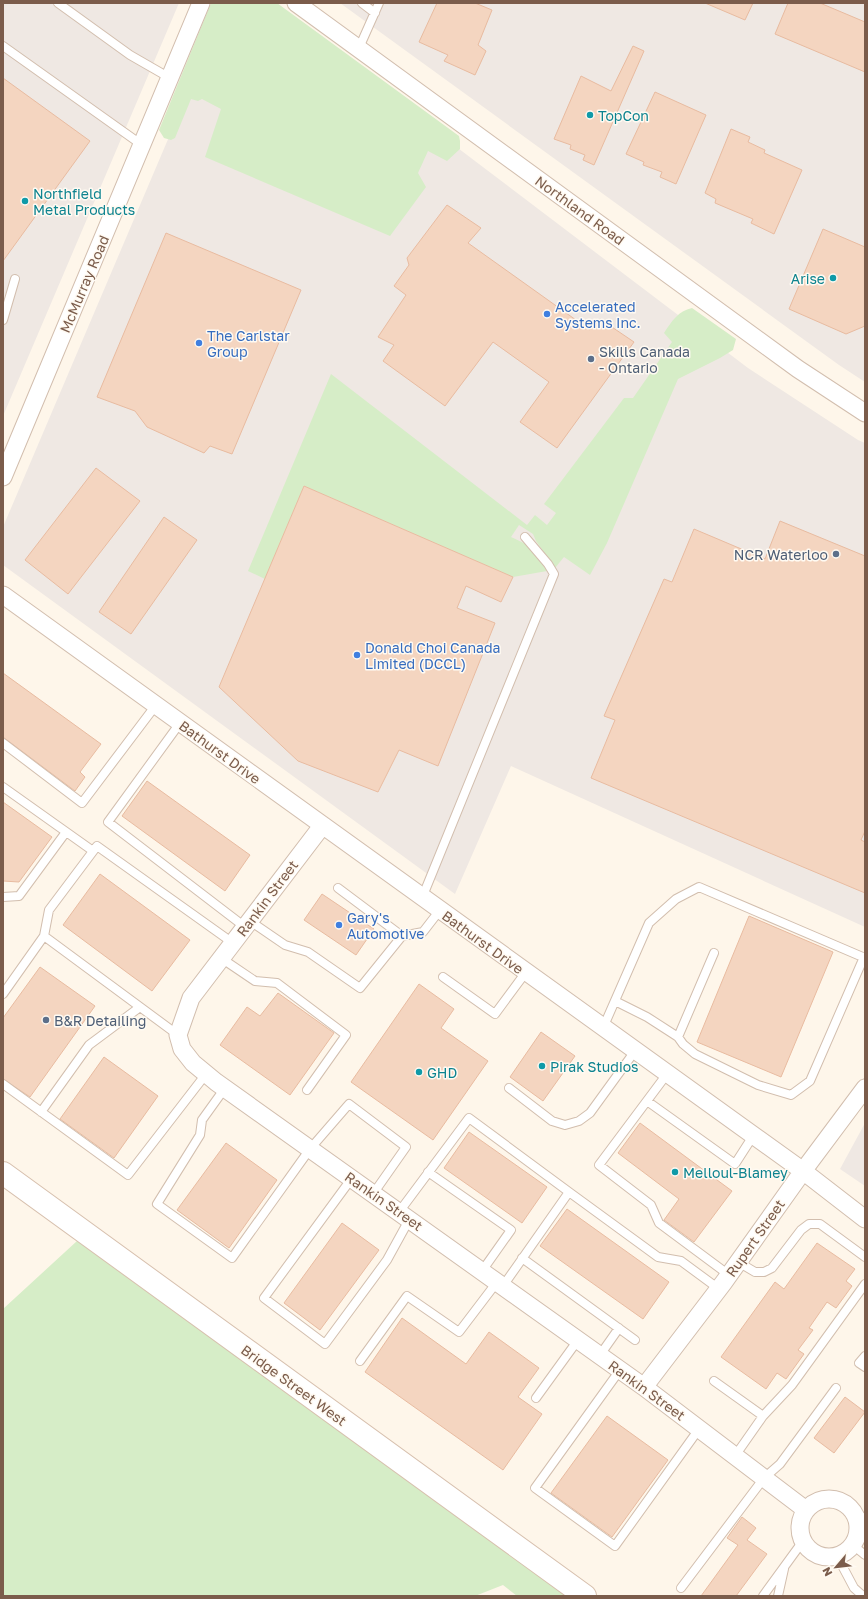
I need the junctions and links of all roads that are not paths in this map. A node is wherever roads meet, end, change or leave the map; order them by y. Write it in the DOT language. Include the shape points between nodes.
graph roads {
  1 [pos="58,3"];
  2 [pos="201,3"];
  3 [pos="296,3"];
  4 [pos="362,3"];
  5 [pos="379,3"];
  6 [pos="375,13"];
  7 [pos="3,46"];
  8 [pos="359,48"];
  9 [pos="170,78"];
  10 [pos="142,145"];
  11 [pos="15,279"];
  12 [pos="3,320"];
  13 [pos="865,413"];
  14 [pos="3,477"];
  15 [pos="524,537"];
  16 [pos="3,595"];
  17 [pos="156,705"];
  18 [pos="180,723"];
  19 [pos="3,743"];
  20 [pos="3,787"];
  21 [pos="322,826"];
  22 [pos="66,832"];
  23 [pos="93,851"];
  24 [pos="338,888"];
  25 [pos="3,897"];
  26 [pos="422,898"];
  27 [pos="440,910"];
  28 [pos="248,924"];
  29 [pos="44,936"];
  30 [pos="402,936"];
  31 [pos="233,943"];
  32 [pos="714,953"];
  33 [pos="221,958"];
  34 [pos="864,958"];
  35 [pos="526,972"];
  36 [pos="443,977"];
  37 [pos="3,994"];
  38 [pos="615,1001"];
  39 [pos="140,1008"];
  40 [pos="603,1028"];
  41 [pos="178,1035"];
  42 [pos="678,1037"];
  43 [pos="635,1051"];
  44 [pos="206,1074"];
  45 [pos="667,1074"];
  46 [pos="3,1084"];
  47 [pos="224,1088"];
  48 [pos="509,1088"];
  49 [pos="865,1088"];
  50 [pos="307,1090"];
  51 [pos="647,1101"];
  52 [pos="41,1112"];
  53 [pos="753,1136"];
  54 [pos="310,1148"];
  55 [pos="428,1172"];
  56 [pos="802,1172"];
  57 [pos="3,1173"];
  58 [pos="352,1178"];
  59 [pos="569,1192"];
  60 [pos="373,1194"];
  61 [pos="404,1216"];
  62 [pos="865,1219"];
  63 [pos="865,1257"];
  64 [pos="522,1258"];
  65 [pos="734,1268"];
  66 [pos="482,1271"];
  67 [pos="500,1284"];
  68 [pos="865,1284"];
  69 [pos="719,1289"];
  70 [pos="619,1328"];
  71 [pos="578,1340"];
  72 [pos="635,1340"];
  73 [pos="600,1355"];
  74 [pos="865,1356"];
  75 [pos="360,1361"];
  76 [pos="865,1367"];
  77 [pos="620,1370"];
  78 [pos="714,1381"];
  79 [pos="644,1387"];
  80 [pos="836,1388"];
  81 [pos="536,1398"];
  82 [pos="763,1416"];
  83 [pos="699,1429"];
  84 [pos="735,1456"];
  85 [pos="764,1478"];
  86 [pos="806,1510"];
  87 [pos="861,1518"];
  88 [pos="802,1541"];
  89 [pos="859,1550"];
  90 [pos="837,1556"];
  91 [pos="785,1566"];
  92 [pos="681,1588"];
  93 [pos="854,1588"];
  94 [pos="585,1596"];
  95 [pos="763,1596"];
  96 [pos="778,1596"];
  97 [pos="859,1596"];
  98 [pos="864,1596"];
  1 -- 9 [label="lane" via="130,55"];
  2 -- 9 [label="street, McMurray Road"];
  3 -- 8 [label="street, Northland Road"];
  4 -- 6 [label="lane"];
  5 -- 6 [label="lane"];
  6 -- 8 [label="lane"];
  7 -- 10 [label="lane"];
  8 -- 13 [label="street, Northland Road" via="798,369"];
  9 -- 10 [label="street, McMurray Road"];
  10 -- 14 [label="street, McMurray Road"];
  11 -- 12 [label="lane"];
  15 -- 26 [label="lane" via="554,574"];
  16 -- 17 [label="street, Bathurst Drive"];
  17 -- 18 [label="street, Bathurst Drive"];
  17 -- 19 [label="lane" via="82,803"];
  18 -- 21 [label="street, Bathurst Drive"];
  18 -- 28 [label="lane" via="108,822"];
  20 -- 22 [label="lane"];
  21 -- 26 [label="street, Bathurst Drive"];
  21 -- 28 [label="street, Rankin Street"];
  22 -- 23 [label="lane"];
  22 -- 25 [label="lane" via="20,896"];
  23 -- 29 [label="lane" via="49,910"];
  23 -- 31 [label="lane" via="97,846"];
  24 -- 30 [label="lane"];
  26 -- 27 [label="street, Bathurst Drive"];
  27 -- 30 [label="lane" via="423,932"];
  27 -- 35 [label="street, Bathurst Drive"];
  28 -- 30 [label="lane" via="285,945 308,952 360,988"];
  28 -- 31 [label="street, Rankin Street"];
  29 -- 37 [label="lane"];
  29 -- 39 [label="lane"];
  31 -- 33 [label="street, Rankin Street"];
  32 -- 42 [label="lane"];
  33 -- 41 [label="street, Rankin Street" via="191,998"];
  33 -- 50 [label="lane" via="255,981 277,983 346,1035"];
  34 -- 38 [label="lane" via="699,888 676,899 649,924"];
  34 -- 42 [label="lane" via="810,1081 791,1094 758,1085 695,1054"];
  35 -- 36 [label="lane" via="495,1014"];
  35 -- 40 [label="street, Bathurst Drive"];
  38 -- 40 [label="lane"];
  38 -- 42 [label="lane"];
  39 -- 41 [label="lane"];
  39 -- 52 [label="lane" via="89,1045"];
  40 -- 43 [label="street, Bathurst Drive"];
  41 -- 44 [label="street, Rankin Street" via="182,1049"];
  43 -- 45 [label="street, Bathurst Drive"];
  43 -- 48 [label="lane" via="590,1113 579,1121 565,1125 552,1121"];
  44 -- 47 [label="street, Rankin Street"];
  44 -- 52 [label="lane" via="128,1175"];
  45 -- 51 [label="lane"];
  45 -- 53 [label="street, Bathurst Drive"];
  46 -- 52 [label="lane"];
  47 -- 54 [label="street, Rankin Street"];
  47 -- 54 [label="lane" via="202,1120 200,1135 157,1204 232,1258"];
  49 -- 56 [label="street, Rupert Street"];
  51 -- 53 [label="lane" via="735,1164"];
  51 -- 65 [label="lane" via="599,1165 651,1205 659,1223"];
  53 -- 56 [label="street, Bathurst Drive"];
  54 -- 58 [label="street, Rankin Street"];
  54 -- 60 [label="lane" via="349,1104 406,1147"];
  55 -- 59 [label="lane" via="469,1118"];
  55 -- 61 [label="lane"];
  55 -- 66 [label="lane" via="510,1230"];
  56 -- 62 [label="street, Bathurst Drive"];
  56 -- 65 [label="street, Rupert Street"];
  57 -- 94 [label="street, Bridge Street West"];
  58 -- 60 [label="street, Rankin Street"];
  58 -- 61 [label="lane" via="264,1298 325,1344 387,1260"];
  59 -- 64 [label="lane"];
  59 -- 69 [label="lane" via="658,1257 681,1261"];
  60 -- 61 [label="street, Rankin Street"];
  61 -- 66 [label="street, Rankin Street"];
  63 -- 65 [label="lane" via="820,1224 809,1224 801,1230 772,1268 764,1272"];
  64 -- 67 [label="lane"];
  64 -- 70 [label="lane"];
  65 -- 69 [label="street, Rupert Street"];
  66 -- 67 [label="street, Rankin Street"];
  67 -- 71 [label="street, Rankin Street"];
  67 -- 75 [label="lane" via="459,1332 407,1296"];
  68 -- 82 [label="lane" via="792,1385"];
  69 -- 79 [label="street, Rupert Street"];
  70 -- 72 [label="lane"];
  70 -- 73 [label="lane"];
  71 -- 73 [label="street, Rankin Street"];
  71 -- 81 [label="lane"];
  73 -- 77 [label="street, Rankin Street"];
  74 -- 76 [label="lane" via="859,1363"];
  77 -- 79 [label="street, Rankin Street"];
  77 -- 83 [label="lane" via="535,1488 615,1546"];
  78 -- 82 [label="lane"];
  79 -- 83 [label="street, Rankin Street"];
  80 -- 85 [label="lane" via="780,1464"];
  82 -- 84 [label="lane"];
  83 -- 84 [label="street, Rankin Street"];
  84 -- 85 [label="street, Rankin Street"];
  85 -- 86 [label="street, Rankin Street"];
  85 -- 92 [label="lane"];
  86 -- 87 [label="street" via="821,1500 839,1500"];
  86 -- 88 [label="street" via="801,1519"];
  87 -- 89 [label="street"];
  88 -- 90 [label="street" via="817,1556"];
  88 -- 91 [label="lane"];
  89 -- 90 [label="street"];
  90 -- 93 [label="lane"];
  91 -- 95 [label="lane"];
  91 -- 96 [label="lane"];
  93 -- 97 [label="lane"];
  93 -- 98 [label="lane"];
}
